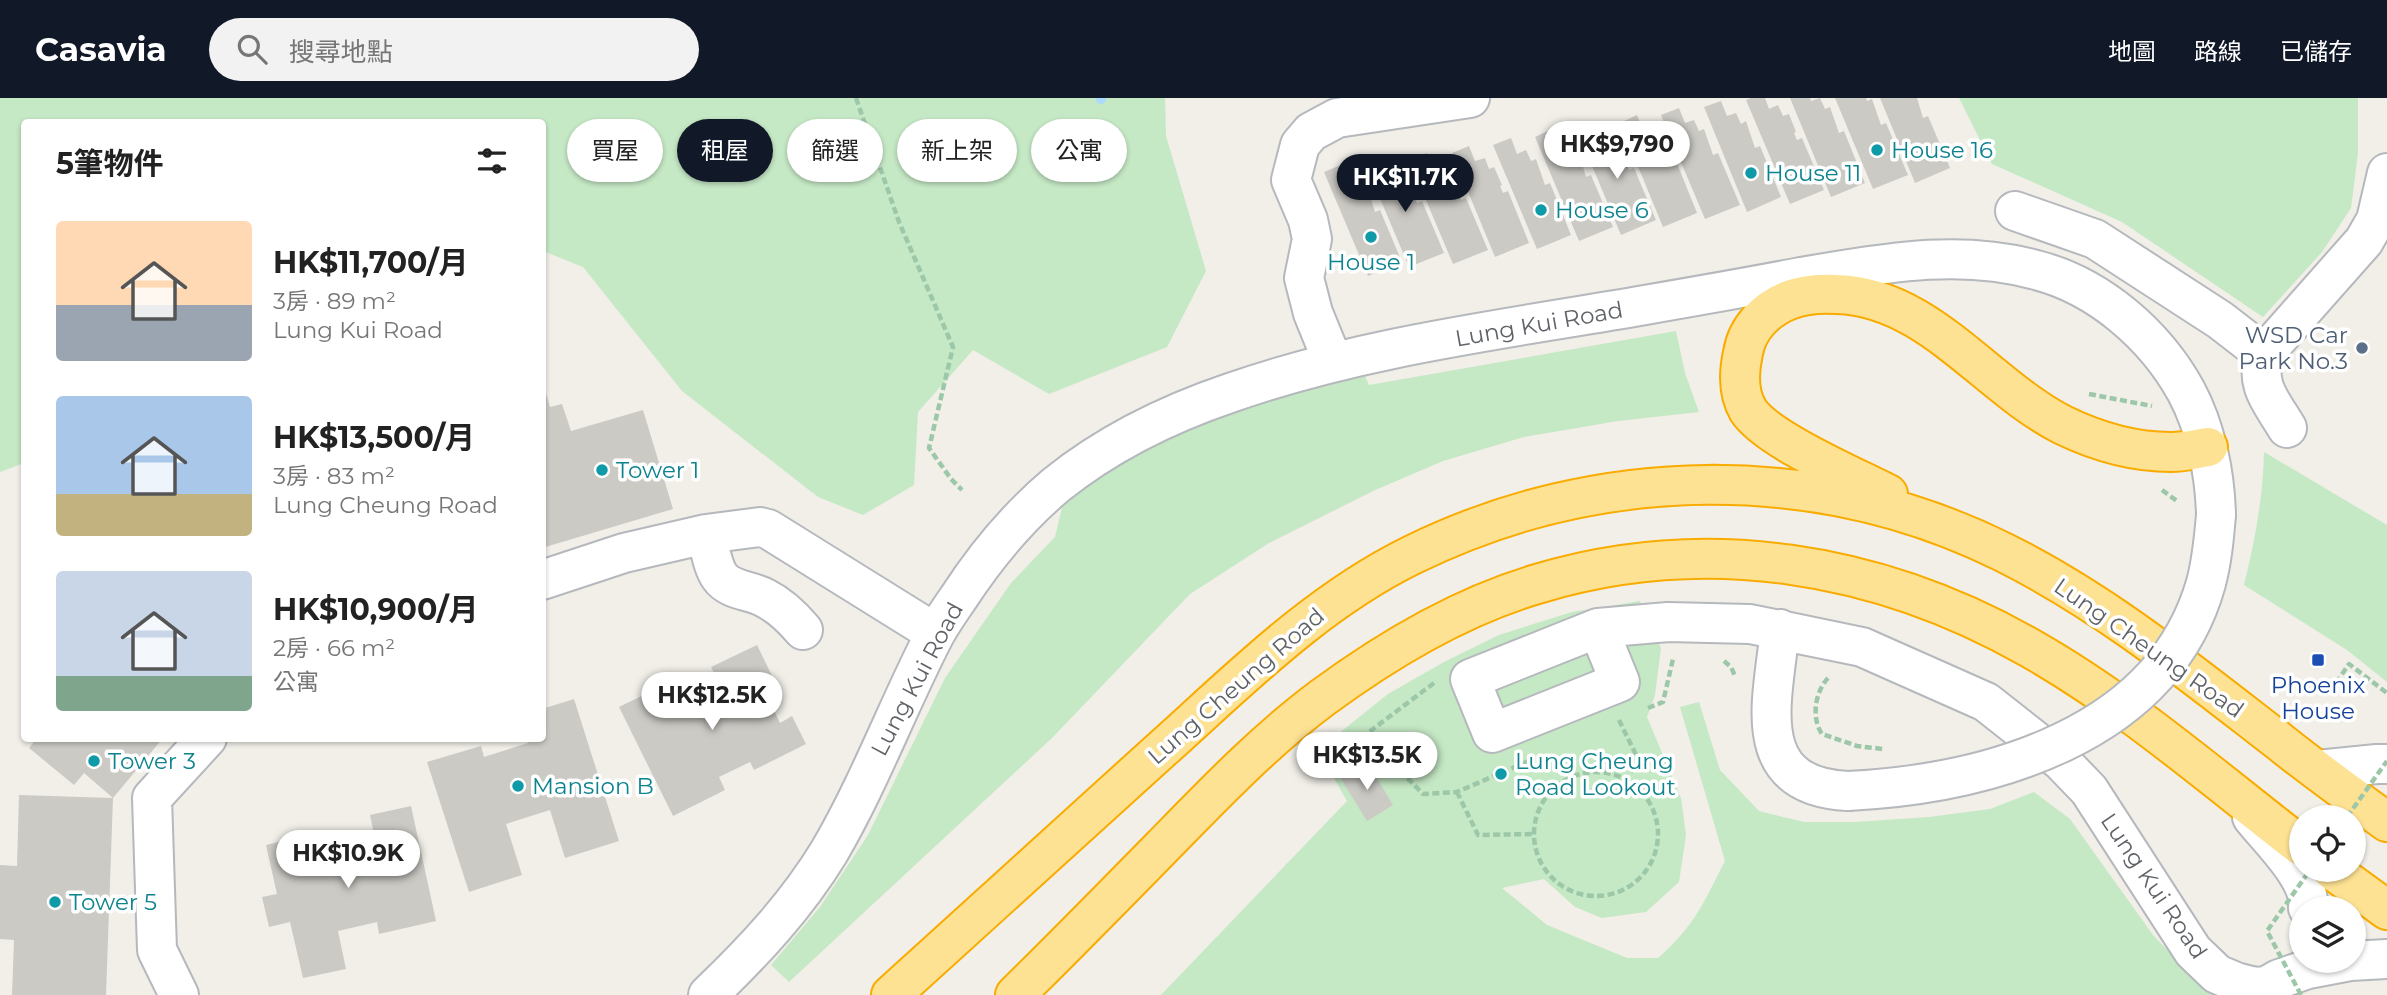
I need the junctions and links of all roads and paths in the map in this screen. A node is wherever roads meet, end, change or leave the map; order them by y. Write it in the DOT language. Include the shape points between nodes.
graph roads {
  1 [pos="856,98"];
  2 [pos="1471,98"];
  3 [pos="2387,173"];
  4 [pos="2015,211"];
  5 [pos="2264,354"];
  6 [pos="1333,362"];
  7 [pos="2089,394"];
  8 [pos="2156,406"];
  9 [pos="2287,428"];
  10 [pos="2207,447"];
  11 [pos="962,490"];
  12 [pos="706,534"];
  13 [pos="2005,553"];
  14 [pos="546,578"];
  15 [pos="1598,628"];
  16 [pos="1780,629"];
  17 [pos="803,630"];
  18 [pos="935,633"];
  19 [pos="1835,674"];
  20 [pos="1470,678"];
  21 [pos="2336,683"];
  22 [pos="2387,693"];
  23 [pos="1619,719"];
  24 [pos="1365,735"];
  25 [pos="203,742"];
  26 [pos="1884,749"];
  27 [pos="2387,763"];
  28 [pos="2317,770"];
  29 [pos="1626,779"];
  30 [pos="1457,792"];
  31 [pos="2232,792"];
  32 [pos="2356,805"];
  33 [pos="2387,822"];
  34 [pos="1533,834"];
  35 [pos="2289,837"];
  36 [pos="2302,882"];
  37 [pos="2348,882"];
  38 [pos="2307,896"];
  39 [pos="2387,910"];
  40 [pos="2387,959"];
  41 [pos="2290,987"];
  42 [pos="179,995"];
  43 [pos="708,995"];
  44 [pos="891,995"];
  45 [pos="1015,995"];
  1 -- 11 [label="path" via="899,222 953,347 929,448"];
  2 -- 6 [label="street" via="1337,118 1311,132 1300,145 1291,180 1312,239 1304,278"];
  3 -- 5 [label="street" via="2376,220 2364,241"];
  4 -- 5 [label="street" via="2095,239"];
  5 -- 9 [label="street" via="2261,382"];
  6 -- 10 [label="street, Lung Kui Road" via="1879,264 1965,258 2040,270 2073,283 2127,319 2187,392"];
  6 -- 18 [label="street, Lung Kui Road" via="1227,394 1170,417 1120,442 1058,484 993,547"];
  7 -- 8 [label="path"];
  10 -- 13 [label="highway" via="2171,452 2129,448 2062,424 1932,329 1877,300 1821,293 1792,298 1772,308 1756,324 1744,344 1740,369 1747,409 1760,425"];
  10 -- 16 [label="street, Lung Kui Road, bridge" via="2215,491 2213,554 2194,613 2162,667 2139,691 2102,721 2065,742 1964,777 1888,789 1817,788 1782,762 1772,732"];
  12 -- 14 [label="street" via="618,540"];
  12 -- 17 [label="street" via="718,575 726,583 778,605"];
  12 -- 18 [label="street" via="768,529"];
  13 -- 28 [label="highway, Lung Cheung Road" via="2156,647"];
  13 -- 44 [label="highway, Lung Cheung Road" via="1959,532 1866,502 1759,485 1629,489 1533,508 1486,523 1410,555 1293,634"];
  15 -- 16 [label="street, Lung Kui Road" via="1668,622"];
  15 -- 20 [label="street, Lung Kui Road"];
  15 -- 20 [label="street" via="1620,682 1492,733"];
  16 -- 41 [label="street, Lung Kui Road" via="1861,647 1986,702 2061,761 2089,790 2193,951 2209,967 2255,987"];
  18 -- 43 [label="street, Lung Kui Road" via="828,853 780,920"];
  19 -- 26 [label="path" via="1825,681 1818,698 1815,716 1822,734"];
  20 -- 24 [label="path" via="1446,674"];
  21 -- 22 [label="path" via="2349,664"];
  23 -- 29 [label="path" via="1639,761"];
  25 -- 42 [label="street" via="152,798 157,950"];
  27 -- 28 [label="street"];
  27 -- 32 [label="path, bridge"];
  28 -- 33 [label="highway, Lung Cheung Road"];
  29 -- 34 [label="path" via="1590,772 1556,785 1536,815"];
  29 -- 34 [label="path" via="1652,805 1659,842 1643,876 1628,888 1592,896 1557,883 1544,869"];
  30 -- 34 [label="path" via="1478,835"];
  31 -- 35 [label="highway"];
  31 -- 38 [label="street" via="2295,871"];
  31 -- 45 [label="highway" via="2084,681 1953,609 1872,581 1802,565 1669,559 1602,568 1537,584 1427,630 1321,699 1208,799"];
  36 -- 41 [label="path, bridge" via="2267,931"];
  37 -- 39 [label="highway"];
  40 -- 41 [label="street, Lung Kui Road" via="2308,970"];
}
